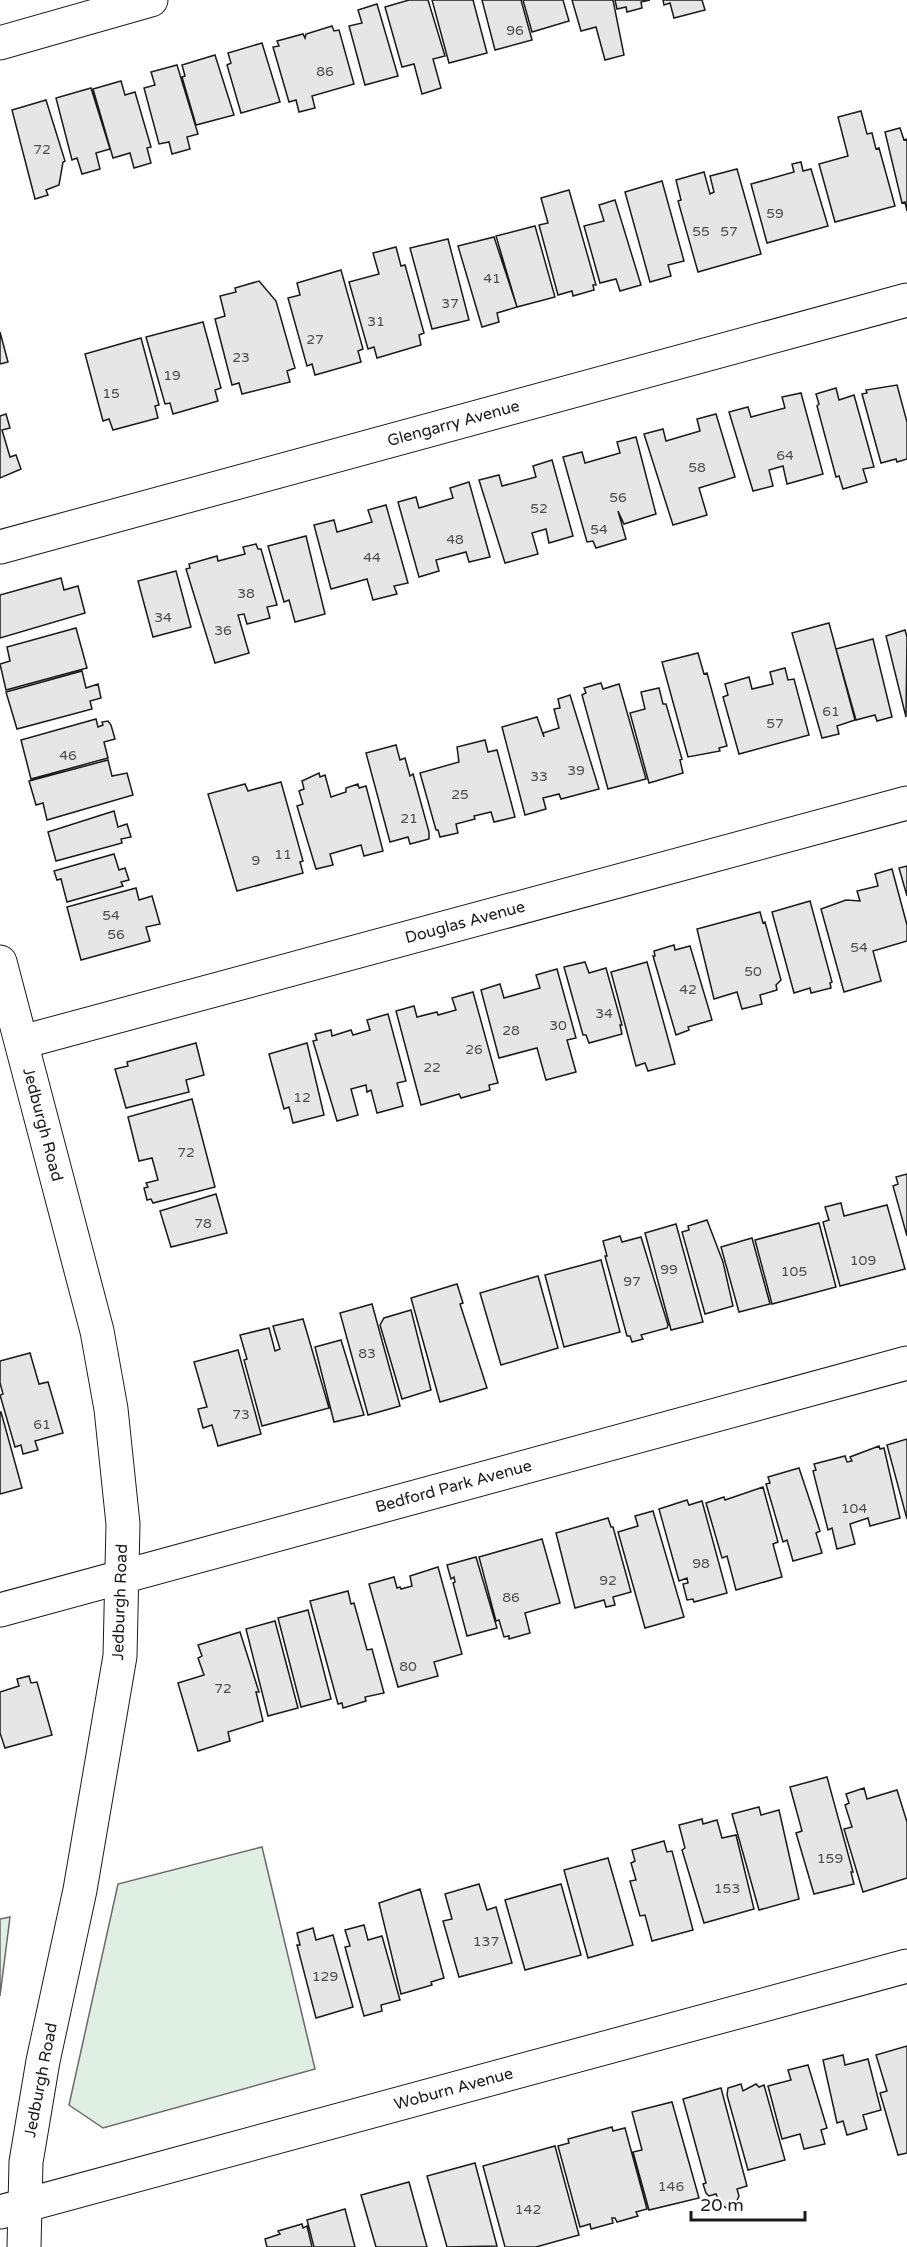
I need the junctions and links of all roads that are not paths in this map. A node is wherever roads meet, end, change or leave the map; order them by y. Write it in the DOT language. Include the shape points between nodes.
graph roads {
  1 [pos="151,0"];
  2 [pos="0,43"];
  3 [pos="907,300"];
  4 [pos="0,547"];
  5 [pos="907,803"];
  6 [pos="0,962"];
  7 [pos="22,1042"];
  8 [pos="907,1363"];
  9 [pos="123,1576"];
  10 [pos="0,1610"];
  11 [pos="907,1966"];
  12 [pos="13,2208"];
  13 [pos="24,2247"];
  1 -- 2 [label="street"];
  3 -- 4 [label="street, Glengarry Avenue"];
  5 -- 7 [label="street, Douglas Avenue"];
  6 -- 7 [label="street, Jedburgh Road"];
  7 -- 9 [label="street, Jedburgh Road" via="97,1331 122,1510"];
  8 -- 9 [label="street, Bedford Park Avenue"];
  9 -- 10 [label="street, Bedford Park Avenue"];
  9 -- 12 [label="street, Jedburgh Road" via="116,1684 80,1890 26,2162"];
  11 -- 12 [label="street, Woburn Avenue"];
  12 -- 13 [label="street, Jedburgh Road"];
}
